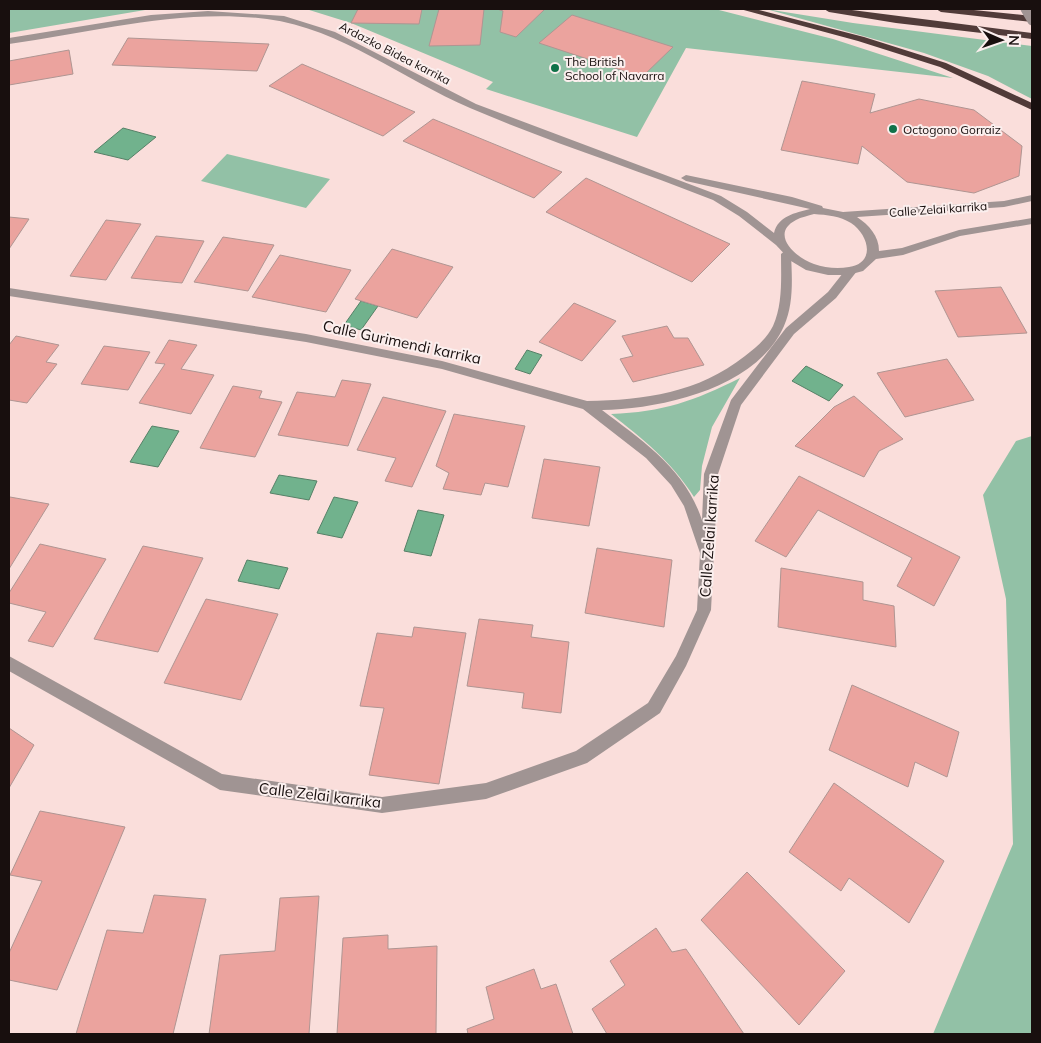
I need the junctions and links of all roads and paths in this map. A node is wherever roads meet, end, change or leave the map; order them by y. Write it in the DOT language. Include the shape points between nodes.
graph roads {
  1 [pos="745,9"];
  2 [pos="829,9"];
  3 [pos="941,9"];
  4 [pos="1012,9"];
  5 [pos="1025,9"];
  6 [pos="1032,11"];
  7 [pos="1032,20"];
  8 [pos="1032,36"];
  9 [pos="9,41"];
  10 [pos="1032,107"];
  11 [pos="641,168"];
  12 [pos="1032,198"];
  13 [pos="828,212"];
  14 [pos="843,215"];
  15 [pos="1032,221"];
  16 [pos="779,242"];
  17 [pos="786,254"];
  18 [pos="872,256"];
  19 [pos="851,271"];
  20 [pos="9,292"];
  21 [pos="586,406"];
  22 [pos="707,559"];
  23 [pos="9,663"];
  1 -- 10 [label="highway" via="943,65"];
  2 -- 8 [label="highway"];
  3 -- 7 [label="highway"];
  4 -- 6 [label="highway"];
  5 -- 7 [label="street, bridge"];
  9 -- 11 [label="street, Ardazko Bidea karrika" via="149,16 197,13 238,14 310,25 368,50 472,106"];
  11 -- 13 [label="street, Ardazko Bidea karrika" via="792,200"];
  11 -- 16 [label="street, Ardazko Bidea karrika" via="717,198"];
  12 -- 14 [label="street, Calle Zelai karrika" via="1004,204"];
  13 -- 14 [label="street"];
  13 -- 16 [label="street" via="814,211 790,218 778,232"];
  14 -- 18 [label="street" via="855,221 872,238"];
  15 -- 18 [label="street, Calle Zelai karrika" via="959,234 903,251"];
  16 -- 17 [label="street"];
  17 -- 19 [label="street" via="816,270"];
  17 -- 21 [label="street" via="786,295 776,332 754,356 726,377 685,396 637,405"];
  18 -- 19 [label="street"];
  19 -- 22 [label="street, Calle Zelai karrika" via="832,295 790,331 735,402 711,474"];
  20 -- 21 [label="street, Calle Gurimendi karrika" via="306,338 442,365"];
  21 -- 22 [label="street, Calle Gurimendi karrika" via="651,454 676,481 690,505"];
  22 -- 23 [label="street, Calle Zelai karrika" via="704,610 654,708 581,757 486,791 382,805 220,782"];
}
